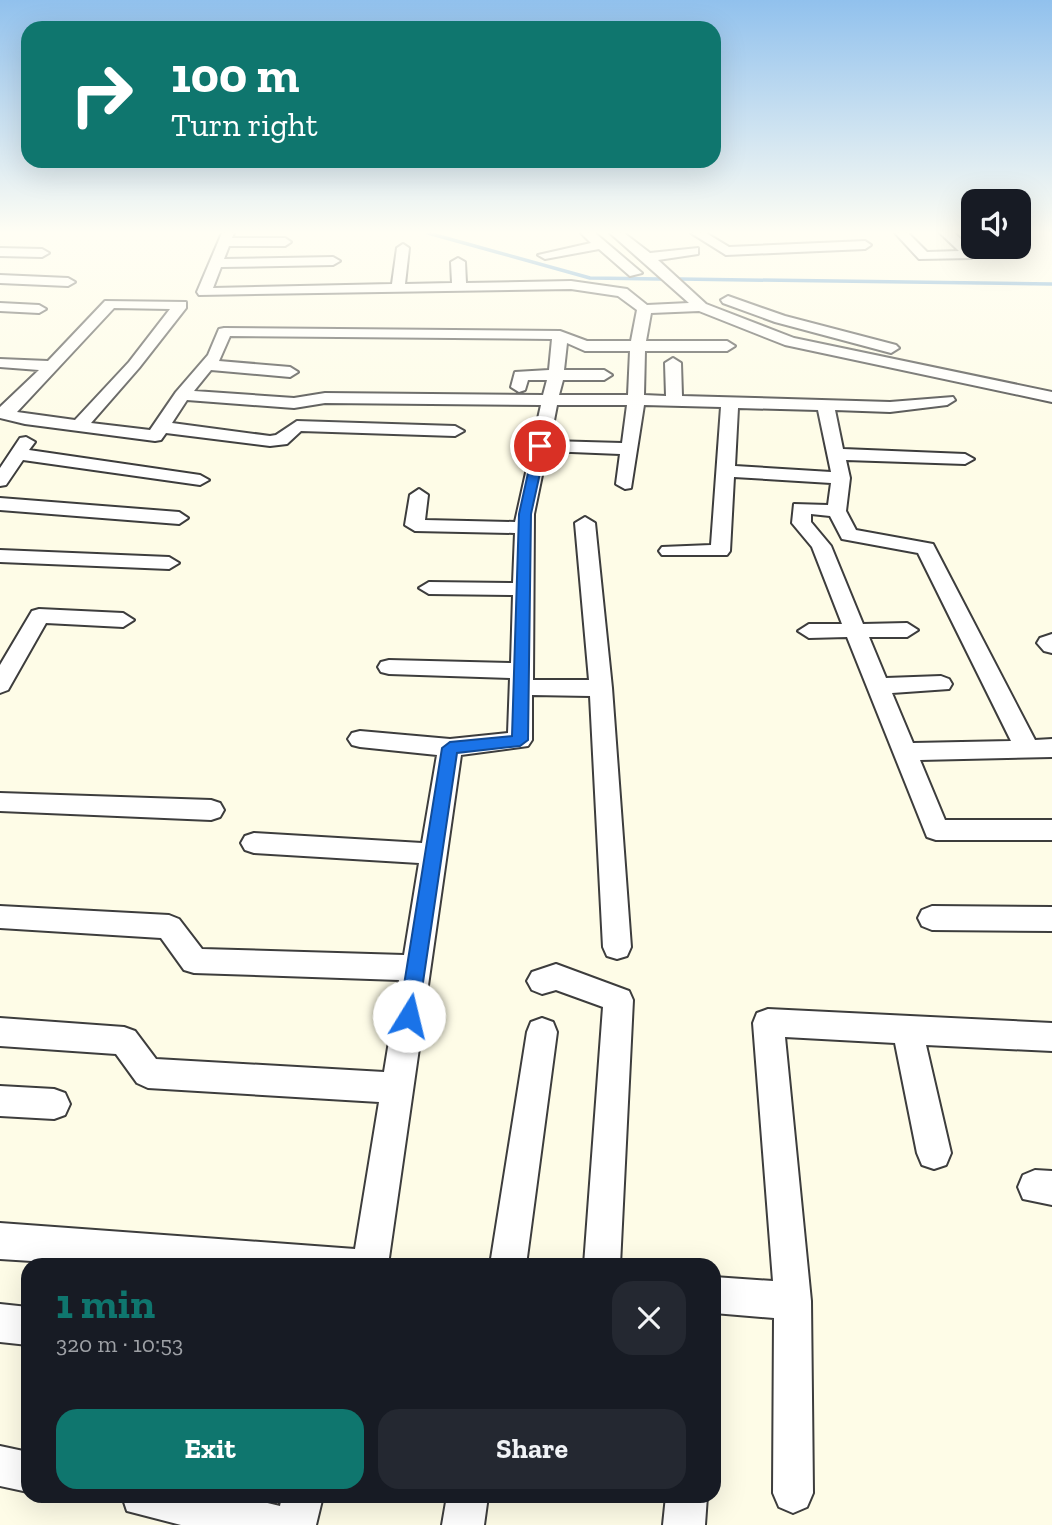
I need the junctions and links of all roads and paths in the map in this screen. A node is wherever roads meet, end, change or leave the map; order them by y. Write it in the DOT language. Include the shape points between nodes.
graph roads {
  1 [pos="110,304"];
  2 [pos="122,304"];
  3 [pos="581,304"];
  4 [pos="638,304"];
  5 [pos="698,304"];
  6 [pos="740,304"];
  7 [pos="0,307"];
  8 [pos="582,307"];
  9 [pos="701,307"];
  10 [pos="39,309"];
  11 [pos="644,309"];
  12 [pos="897,330"];
  13 [pos="560,335"];
  14 [pos="638,345"];
  15 [pos="727,346"];
  16 [pos="872,352"];
  17 [pos="4,363"];
  18 [pos="673,363"];
  19 [pos="208,365"];
  20 [pos="953,365"];
  21 [pos="53,366"];
  22 [pos="290,372"];
  23 [pos="556,375"];
  24 [pos="604,375"];
  25 [pos="519,387"];
  26 [pos="182,394"];
  27 [pos="1052,397"];
  28 [pos="550,400"];
  29 [pos="636,400"];
  30 [pos="947,400"];
  31 [pos="674,401"];
  32 [pos="730,402"];
  33 [pos="825,404"];
  34 [pos="3,413"];
  35 [pos="40,421"];
  36 [pos="79,426"];
  37 [pos="161,427"];
  38 [pos="455,431"];
  39 [pos="540,446"];
  40 [pos="629,449"];
  41 [pos="18,454"];
  42 [pos="836,454"];
  43 [pos="965,459"];
  44 [pos="725,471"];
  45 [pos="841,478"];
  46 [pos="200,480"];
  47 [pos="0,481"];
  48 [pos="625,484"];
  49 [pos="419,495"];
  50 [pos="0,504"];
  51 [pos="838,511"];
  52 [pos="179,518"];
  53 [pos="585,523"];
  54 [pos="525,527"];
  55 [pos="668,551"];
  56 [pos="0,556"];
  57 [pos="169,563"];
  58 [pos="429,588"];
  59 [pos="523,589"];
  60 [pos="123,620"];
  61 [pos="855,630"];
  62 [pos="907,630"];
  63 [pos="809,631"];
  64 [pos="389,667"];
  65 [pos="522,679"];
  66 [pos="0,684"];
  67 [pos="941,684"];
  68 [pos="877,686"];
  69 [pos="601,688"];
  70 [pos="360,739"];
  71 [pos="450,748"];
  72 [pos="1027,748"];
  73 [pos="1052,748"];
  74 [pos="904,752"];
  75 [pos="0,802"];
  76 [pos="211,810"];
  77 [pos="1052,830"];
  78 [pos="254,843"];
  79 [pos="434,854"];
  80 [pos="0,917"];
  81 [pos="932,918"];
  82 [pos="1052,919"];
  83 [pos="617,947"];
  84 [pos="416,968"];
  85 [pos="542,981"];
  86 [pos="908,1030"];
  87 [pos="0,1031"];
  88 [pos="542,1032"];
  89 [pos="1052,1037"];
  90 [pos="397,1088"];
  91 [pos="0,1101"];
  92 [pos="54,1104"];
  93 [pos="934,1153"];
  94 [pos="0,1241"];
  95 [pos="248,1258"];
  96 [pos="371,1258"];
  97 [pos="509,1258"];
  98 [pos="602,1258"];
  99 [pos="721,1296"];
  100 [pos="793,1301"];
  101 [pos="0,1323"];
  102 [pos="21,1325"];
  103 [pos="0,1466"];
  104 [pos="21,1470"];
  105 [pos="793,1493"];
  106 [pos="174,1503"];
  107 [pos="301,1503"];
  108 [pos="467,1503"];
  109 [pos="686,1503"];
  110 [pos="276,1525"];
  111 [pos="295,1525"];
  112 [pos="463,1525"];
  113 [pos="684,1525"];
  1 -- 21 [label="street"];
  2 -- 36 [label="street" via="181,305"];
  3 -- 8 [label="street"];
  4 -- 11 [label="street"];
  5 -- 9 [label="street"];
  6 -- 16 [label="street" via="780,319 840,329"];
  7 -- 10 [label="street"];
  9 -- 11 [label="street"];
  9 -- 16 [label="street" via="790,342"];
  11 -- 14 [label="street"];
  12 -- 16 [label="street"];
  13 -- 14 [label="street" via="585,346"];
  13 -- 19 [label="street" via="224,332"];
  13 -- 23 [label="street"];
  14 -- 15 [label="street"];
  14 -- 29 [label="street"];
  16 -- 20 [label="street"];
  16 -- 27 [label="street"];
  17 -- 21 [label="street"];
  18 -- 31 [label="street"];
  19 -- 22 [label="street"];
  19 -- 26 [label="street"];
  21 -- 34 [label="street"];
  23 -- 24 [label="street"];
  23 -- 25 [label="street" via="521,375"];
  23 -- 28 [label="street"];
  26 -- 28 [label="street" via="294,404 325,398"];
  26 -- 37 [label="street"];
  28 -- 29 [label="street"];
  28 -- 39 [label="street"];
  29 -- 31 [label="street"];
  29 -- 40 [label="street"];
  30 -- 33 [label="street" via="890,408"];
  31 -- 32 [label="street"];
  32 -- 33 [label="street"];
  32 -- 44 [label="street"];
  33 -- 42 [label="street"];
  34 -- 35 [label="street"];
  35 -- 36 [label="street"];
  35 -- 41 [label="street"];
  36 -- 37 [label="street" via="155,436"];
  37 -- 38 [label="street" via="270,441 281,440 297,426"];
  39 -- 40 [label="street"];
  39 -- 54 [label="street"];
  40 -- 48 [label="street"];
  41 -- 46 [label="street"];
  41 -- 47 [label="street"];
  42 -- 43 [label="street"];
  42 -- 45 [label="street"];
  44 -- 45 [label="street"];
  44 -- 55 [label="street" via="720,551"];
  45 -- 51 [label="street"];
  49 -- 54 [label="street" via="415,525"];
  50 -- 52 [label="street"];
  51 -- 61 [label="street" via="801,508 802,523 821,546"];
  51 -- 72 [label="street" via="849,535 926,548"];
  53 -- 69 [label="street"];
  54 -- 59 [label="street"];
  56 -- 57 [label="street"];
  58 -- 59 [label="street"];
  59 -- 65 [label="street"];
  60 -- 66 [label="street" via="39,616"];
  61 -- 62 [label="street"];
  61 -- 63 [label="street"];
  61 -- 68 [label="street"];
  64 -- 65 [label="street"];
  65 -- 69 [label="street"];
  65 -- 71 [label="street" via="520,740"];
  67 -- 68 [label="street"];
  68 -- 74 [label="street"];
  69 -- 83 [label="street"];
  70 -- 71 [label="street"];
  71 -- 79 [label="street"];
  72 -- 73 [label="street"];
  72 -- 74 [label="street"];
  74 -- 77 [label="street" via="936,830"];
  75 -- 76 [label="street"];
  78 -- 79 [label="street"];
  79 -- 84 [label="street"];
  80 -- 84 [label="street" via="169,927 194,961"];
  81 -- 82 [label="street"];
  84 -- 90 [label="street"];
  85 -- 98 [label="street" via="556,978 618,1000"];
  86 -- 89 [label="street"];
  86 -- 93 [label="street"];
  86 -- 100 [label="street" via="768,1023"];
  87 -- 90 [label="street" via="124,1041 148,1073"];
  88 -- 97 [label="street"];
  90 -- 96 [label="street"];
  91 -- 92 [label="street"];
  94 -- 95 [label="street"];
  99 -- 100 [label="street"];
  100 -- 105 [label="street"];
  101 -- 102 [label="street"];
  103 -- 104 [label="street"];
  106 -- 110 [label="street"];
  107 -- 111 [label="street"];
  108 -- 112 [label="street"];
  109 -- 113 [label="street"];
}
